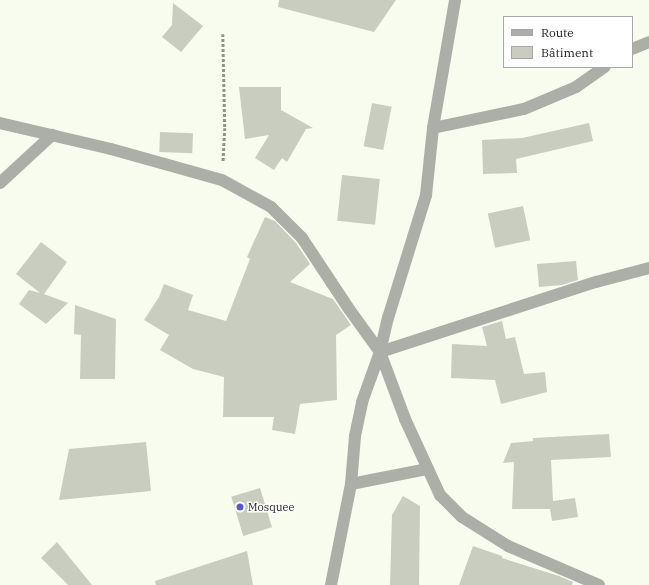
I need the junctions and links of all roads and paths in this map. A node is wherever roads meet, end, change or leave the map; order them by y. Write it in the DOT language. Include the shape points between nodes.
graph roads {
  1 [pos="455,0"];
  2 [pos="222,34"];
  3 [pos="649,42"];
  4 [pos="633,49"];
  5 [pos="604,68"];
  6 [pos="0,123"];
  7 [pos="433,128"];
  8 [pos="52,135"];
  9 [pos="222,180"];
  10 [pos="0,183"];
  11 [pos="649,268"];
  12 [pos="380,352"];
  13 [pos="427,469"];
  14 [pos="350,484"];
  15 [pos="332,585"];
  16 [pos="599,585"];
  1 -- 7 [label="street"];
  2 -- 9 [label="path" via="225,128"];
  3 -- 4 [label="street"];
  5 -- 7 [label="street" via="576,87 524,109"];
  6 -- 8 [label="street"];
  7 -- 12 [label="street" via="426,195"];
  8 -- 9 [label="street"];
  8 -- 10 [label="street"];
  9 -- 12 [label="street" via="271,207 302,238"];
  11 -- 12 [label="street" via="596,282"];
  12 -- 13 [label="street"];
  12 -- 14 [label="street" via="362,402 355,436"];
  13 -- 14 [label="street"];
  13 -- 16 [label="street" via="440,495 462,517 508,546"];
  14 -- 15 [label="street"];
}
